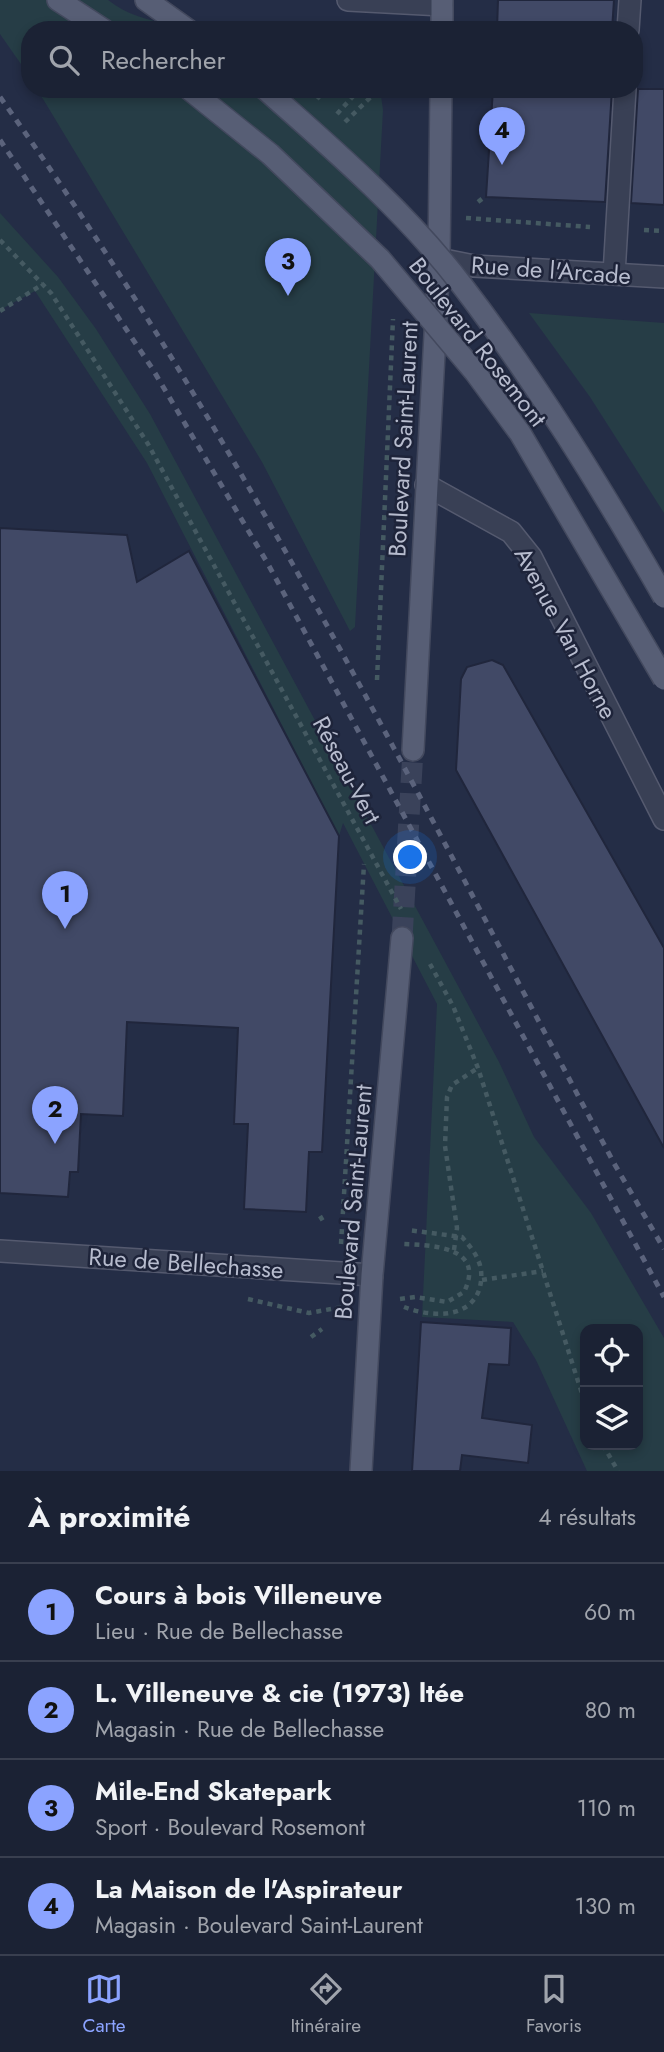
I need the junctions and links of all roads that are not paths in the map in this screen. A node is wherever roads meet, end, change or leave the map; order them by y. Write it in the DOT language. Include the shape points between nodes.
graph roads {
  1 [pos="58,0"];
  2 [pos="146,0"];
  3 [pos="348,0"];
  4 [pos="630,0"];
  5 [pos="442,2"];
  6 [pos="90,21"];
  7 [pos="175,21"];
  8 [pos="442,21"];
  9 [pos="629,21"];
  10 [pos="200,98"];
  11 [pos="275,98"];
  12 [pos="441,98"];
  13 [pos="624,98"];
  14 [pos="439,259"];
  15 [pos="614,274"];
  16 [pos="664,277"];
  17 [pos="426,485"];
  18 [pos="664,597"];
  19 [pos="664,679"];
  20 [pos="413,750"];
  21 [pos="664,819"];
  22 [pos="402,938"];
  23 [pos="0,1251"];
  24 [pos="372,1275"];
  25 [pos="361,1471"];
  1 -- 6 [label="main road"];
  2 -- 7 [label="main road"];
  3 -- 5 [label="street"];
  4 -- 9 [label="street"];
  5 -- 8 [label="main road"];
  10 -- 19 [label="main road, Boulevard Rosemont, bridge" via="270,153 380,259 475,372 520,433"];
  11 -- 18 [label="main road, Boulevard Rosemont, bridge" via="410,227 460,284 595,477"];
  12 -- 14 [label="main road, Boulevard Saint-Laurent"];
  13 -- 15 [label="street"];
  14 -- 15 [label="street, Rue de l'Arcade" via="474,266"];
  14 -- 17 [label="main road, Boulevard Saint-Laurent"];
  15 -- 16 [label="street, Rue de l'Arcade"];
  17 -- 20 [label="main road, Boulevard Saint-Laurent"];
  17 -- 21 [label="street, Avenue Van Horne" via="511,532 531,556"];
  22 -- 24 [label="main road, Boulevard Saint-Laurent"];
  23 -- 24 [label="street, Rue de Bellechasse"];
  24 -- 25 [label="main road, Boulevard Saint-Laurent"];
}
